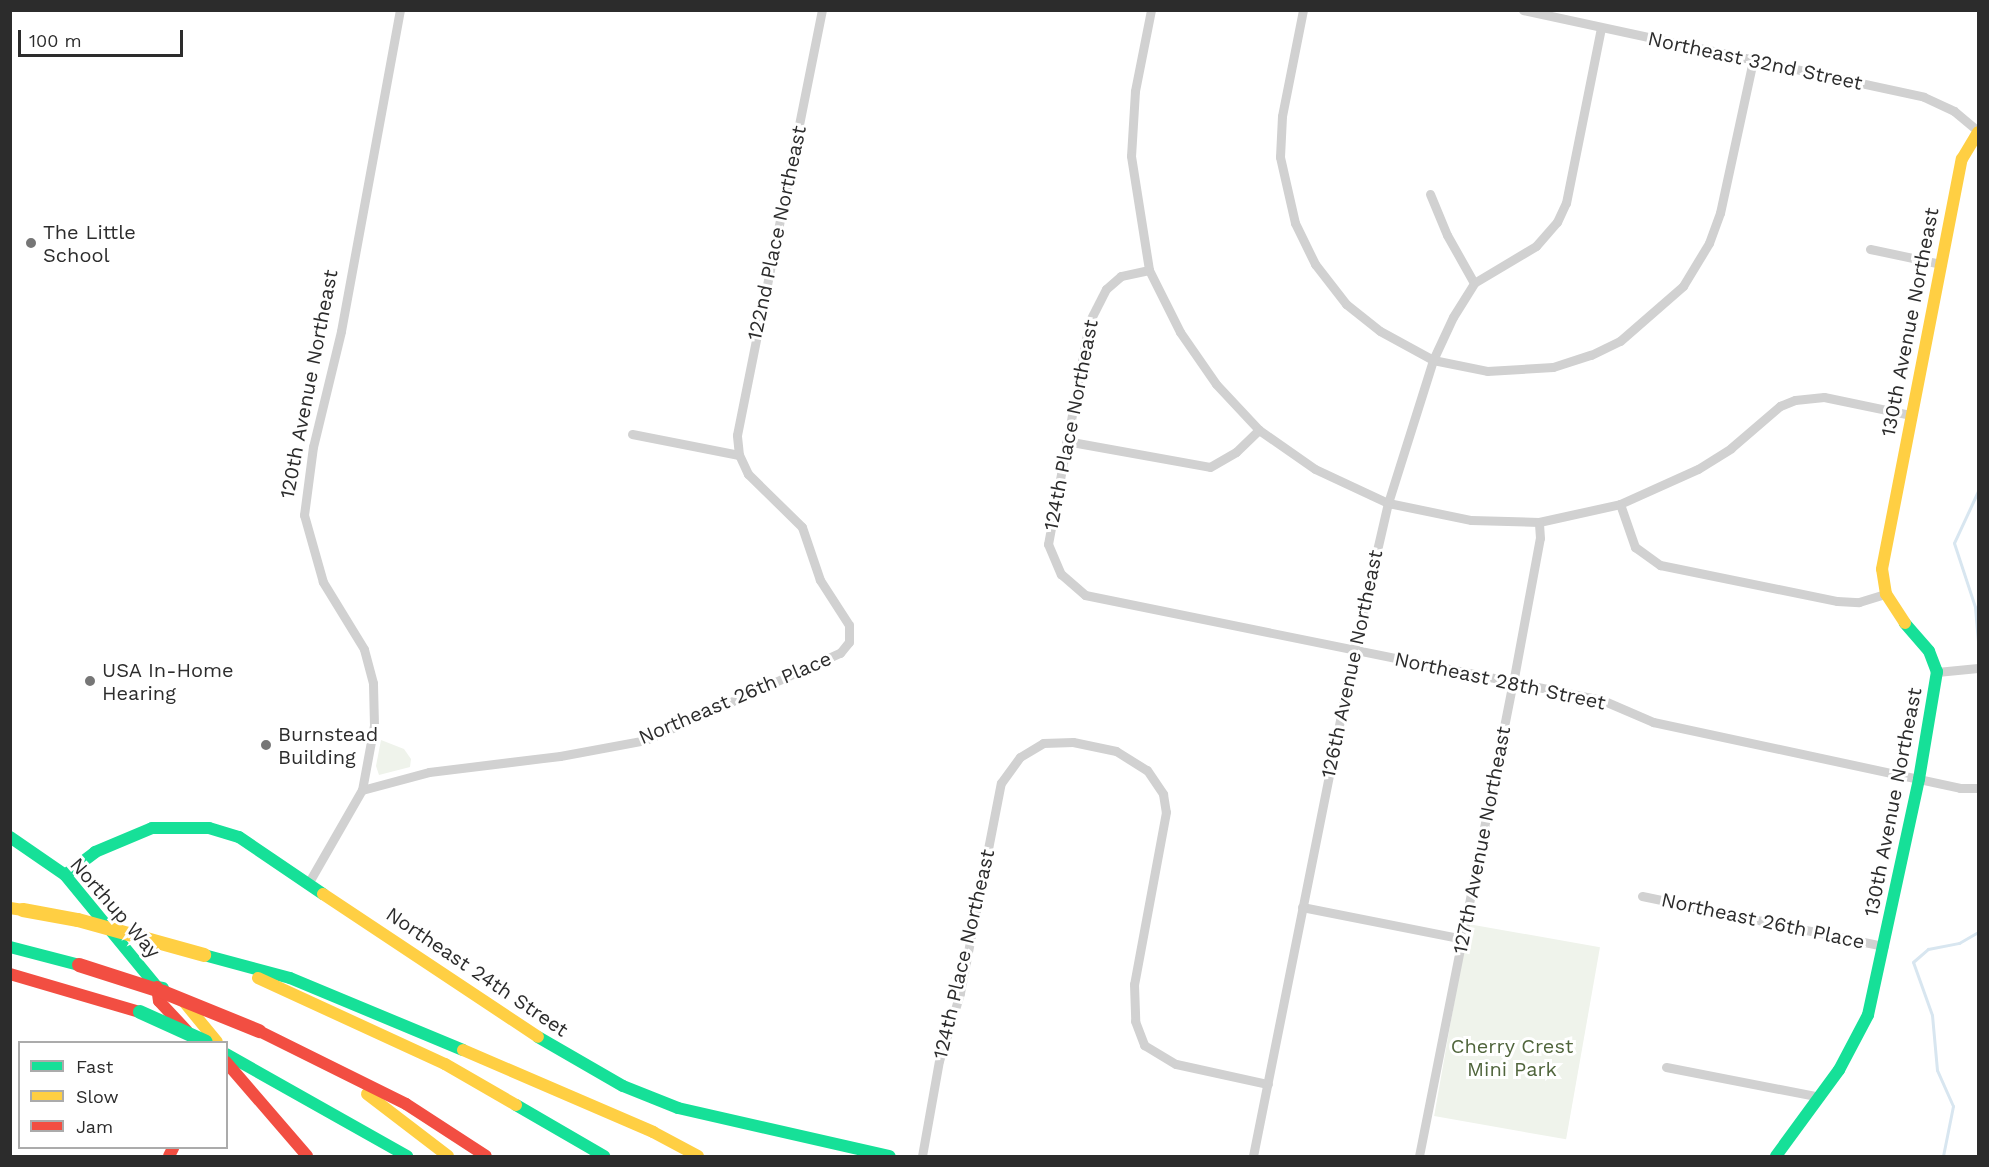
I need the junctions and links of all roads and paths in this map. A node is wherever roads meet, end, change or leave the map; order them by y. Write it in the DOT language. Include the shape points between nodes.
graph roads {
  1 [pos="400,10"];
  2 [pos="822,10"];
  3 [pos="1151,10"];
  4 [pos="1303,10"];
  5 [pos="1523,10"];
  6 [pos="1601,28"];
  7 [pos="1753,60"];
  8 [pos="1978,131"];
  9 [pos="1430,194"];
  10 [pos="1870,249"];
  11 [pos="1941,264"];
  12 [pos="1149,270"];
  13 [pos="1474,283"];
  14 [pos="1433,360"];
  15 [pos="1911,415"];
  16 [pos="1259,430"];
  17 [pos="632,434"];
  18 [pos="1066,441"];
  19 [pos="739,455"];
  20 [pos="1388,503"];
  21 [pos="1620,504"];
  22 [pos="1539,522"];
  23 [pos="1061,574"];
  24 [pos="1886,594"];
  25 [pos="1354,650"];
  26 [pos="1978,668"];
  27 [pos="1937,672"];
  28 [pos="1513,683"];
  29 [pos="1919,779"];
  30 [pos="1978,788"];
  31 [pos="362,790"];
  32 [pos="10,837"];
  33 [pos="65,875"];
  34 [pos="309,882"];
  35 [pos="1642,896"];
  36 [pos="1302,907"];
  37 [pos="17,909"];
  38 [pos="1463,939"];
  39 [pos="1884,945"];
  40 [pos="10,947"];
  41 [pos="204,955"];
  42 [pos="10,974"];
  43 [pos="157,987"];
  44 [pos="198,1041"];
  45 [pos="204,1041"];
  46 [pos="216,1041"];
  47 [pos="228,1055"];
  48 [pos="228,1067"];
  49 [pos="1666,1067"];
  50 [pos="338,1071"];
  51 [pos="1268,1084"];
  52 [pos="1820,1097"];
  53 [pos="857,1153"];
  54 [pos="307,1156"];
  55 [pos="407,1156"];
  56 [pos="448,1156"];
  57 [pos="486,1156"];
  58 [pos="604,1156"];
  59 [pos="698,1156"];
  60 [pos="890,1156"];
  61 [pos="922,1156"];
  62 [pos="1253,1156"];
  63 [pos="1419,1156"];
  64 [pos="1776,1156"];
  1 -- 31 [label="street, 120th Avenue Northeast" via="341,331 313,447 304,515 323,582 364,649 373,683 374,725"];
  2 -- 19 [label="street, 122nd Place Northeast" via="743,401 737,435"];
  3 -- 12 [label="street" via="1135,91 1131,156"];
  4 -- 14 [label="street" via="1282,126 1281,157 1295,223 1315,264 1346,304 1380,331"];
  5 -- 6 [label="street, Northeast 32nd Street"];
  6 -- 7 [label="street, Northeast 32nd Street"];
  6 -- 13 [label="street" via="1566,202 1557,222 1536,246"];
  7 -- 8 [label="street, Northeast 32nd Street" via="1924,97 1954,111"];
  7 -- 14 [label="street" via="1720,213 1709,243 1683,286 1620,341 1553,367 1487,371"];
  8 -- 11 [label="main road, 130th Avenue Northeast" via="1962,159"];
  9 -- 13 [label="street"];
  10 -- 11 [label="street"];
  11 -- 15 [label="main road, 130th Avenue Northeast"];
  12 -- 16 [label="street" via="1180,332 1216,384"];
  12 -- 18 [label="street, 124th Place Northeast" via="1121,276 1095,304"];
  13 -- 14 [label="street, 126th Avenue Northeast"];
  14 -- 20 [label="street, 126th Avenue Northeast"];
  15 -- 21 [label="street" via="1824,397 1780,406 1698,470"];
  15 -- 24 [label="main road, 130th Avenue Northeast" via="1882,569"];
  16 -- 18 [label="street" via="1236,452 1209,467"];
  16 -- 20 [label="street" via="1315,469"];
  17 -- 19 [label="street"];
  18 -- 23 [label="street, 124th Place Northeast" via="1048,544"];
  19 -- 31 [label="street, Northeast 26th Place" via="748,474 802,527 820,580 849,625 849,642 840,653 646,740 560,756 429,772"];
  20 -- 22 [label="street" via="1470,520"];
  20 -- 25 [label="street, 126th Avenue Northeast"];
  21 -- 22 [label="street"];
  21 -- 24 [label="street" via="1635,547 1660,565 1837,601 1859,602"];
  22 -- 28 [label="street, 127th Avenue Northeast" via="1540,538"];
  23 -- 25 [label="street, Northeast 28th Street" via="1085,595 1102,600"];
  24 -- 27 [label="main road, 130th Avenue Northeast" via="1895,612 1929,651"];
  25 -- 28 [label="street, Northeast 28th Street"];
  25 -- 36 [label="street, 126th Avenue Northeast"];
  26 -- 27 [label="street"];
  27 -- 29 [label="main road, 130th Avenue Northeast"];
  28 -- 29 [label="street, Northeast 28th Street" via="1602,700 1653,722"];
  28 -- 38 [label="street, 127th Avenue Northeast"];
  29 -- 30 [label="street, Northeast 28th Street"];
  29 -- 39 [label="main road, 130th Avenue Northeast"];
  31 -- 34 [label="street, 120th Avenue Northeast"];
  32 -- 33 [label="main road, Northup Way"];
  33 -- 34 [label="main road, Northeast 24th Street" via="123,837 152,828 181,826 209,828 239,837"];
  33 -- 43 [label="main road, Northup Way"];
  34 -- 53 [label="main road, Northeast 24th Street" via="517,1025 623,1086 678,1108"];
  35 -- 39 [label="street, Northeast 26th Place"];
  36 -- 38 [label="street"];
  36 -- 51 [label="street, 126th Avenue Northeast"];
  37 -- 41 [label="main road, bridge" via="78,920"];
  38 -- 63 [label="street, 127th Avenue Northeast"];
  39 -- 52 [label="main road, 130th Avenue Northeast" via="1868,1016 1856,1043"];
  40 -- 50 [label="main road, bridge" via="163,992 259,1031"];
  41 -- 58 [label="main road" via="338,1012 445,1064"];
  41 -- 59 [label="main road" via="290,978 348,1000 653,1132"];
  42 -- 45 [label="main road, bridge" via="140,1012"];
  43 -- 44 [label="main road, Northup Way" via="159,1001"];
  43 -- 46 [label="main road, Northup Way" via="175,992"];
  47 -- 55 [label="main road"];
  48 -- 54 [label="main road"];
  49 -- 52 [label="street"];
  50 -- 56 [label="main road"];
  50 -- 57 [label="main road" via="406,1104"];
  51 -- 61 [label="street, 124th Place Northeast" via="1176,1064 1144,1045 1132,1004 1166,812 1156,781 1134,760 1116,751 1073,742 1043,743 1020,757 1001,783 960,993 939,1061"];
  51 -- 62 [label="street, 126th Avenue Northeast"];
  52 -- 64 [label="main road, 130th Avenue Northeast"];
  53 -- 60 [label="main road, Northeast 24th Street"];
}
